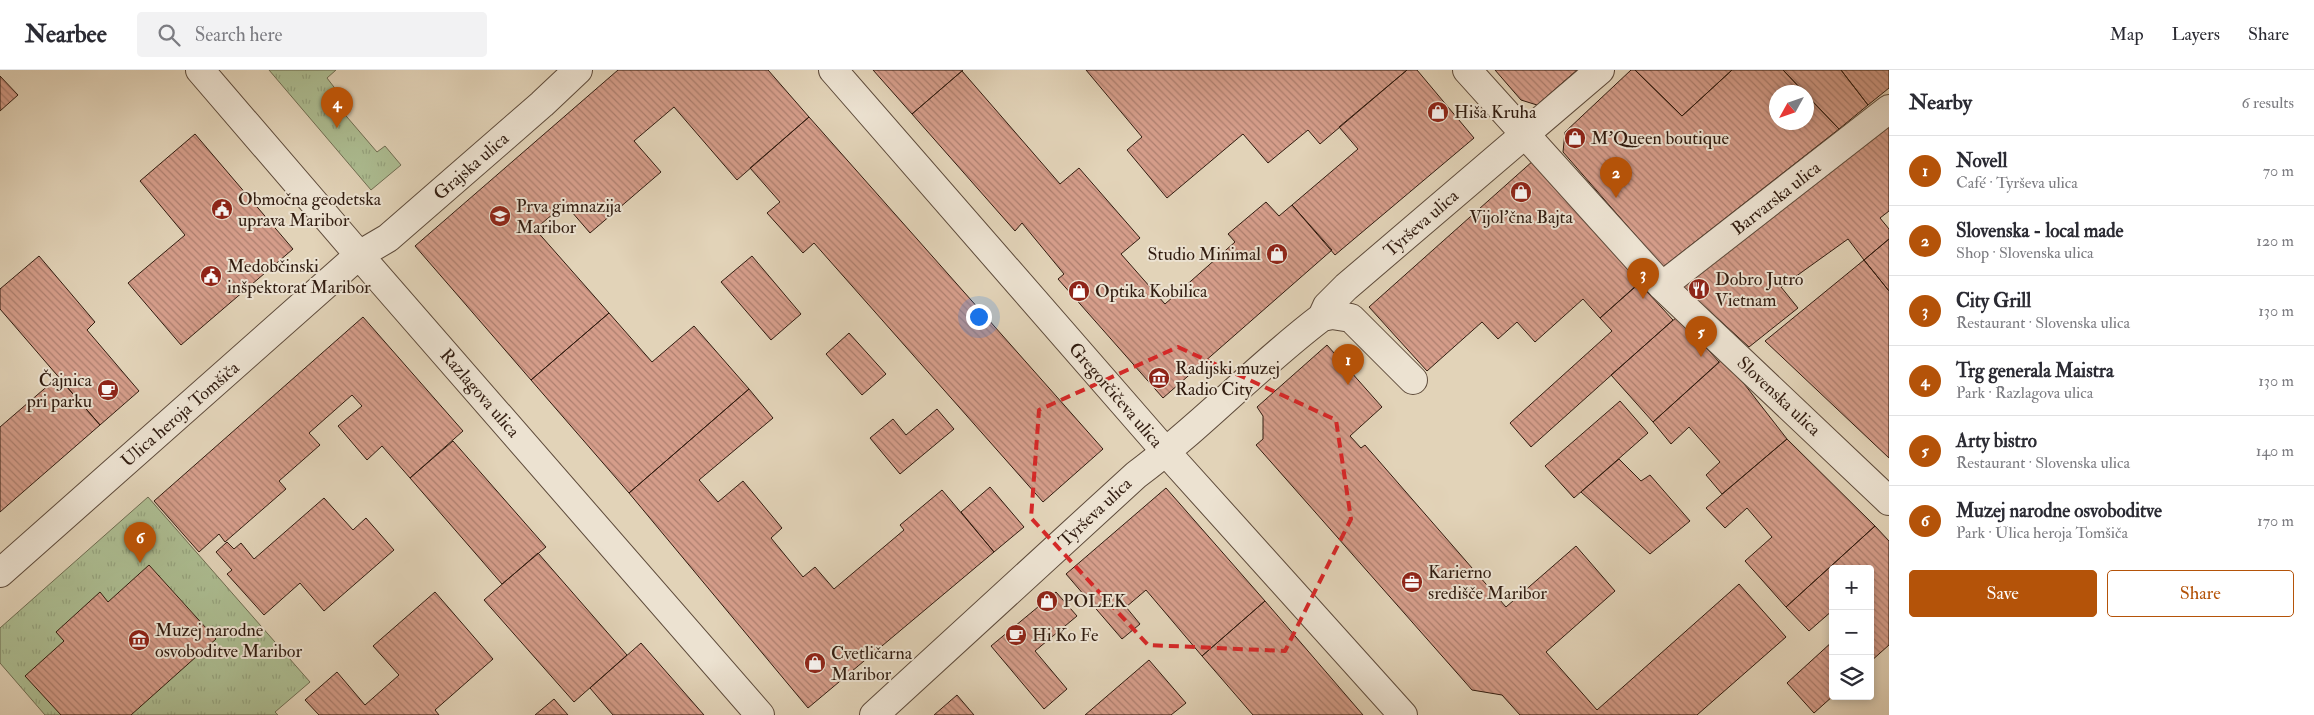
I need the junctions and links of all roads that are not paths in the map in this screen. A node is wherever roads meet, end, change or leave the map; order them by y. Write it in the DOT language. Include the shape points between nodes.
graph roads {
  1 [pos="200,70"];
  2 [pos="578,70"];
  3 [pos="833,70"];
  4 [pos="1467,70"];
  5 [pos="1600,70"];
  6 [pos="1889,109"];
  7 [pos="1524,134"];
  8 [pos="359,255"];
  9 [pos="1662,286"];
  10 [pos="1322,317"];
  11 [pos="1414,380"];
  12 [pos="1166,452"];
  13 [pos="1889,501"];
  14 [pos="0,573"];
  15 [pos="760,715"];
  16 [pos="874,715"];
  17 [pos="1403,715"];
  1 -- 8 [label="street, Razlagova ulica"];
  2 -- 8 [label="street, Grajska ulica" via="388,238"];
  3 -- 12 [label="street, Gregorčičeva ulica"];
  4 -- 7 [label="street, Slovenska ulica"];
  5 -- 7 [label="street, Tyrševa ulica"];
  6 -- 9 [label="street, Barvarska ulica"];
  7 -- 9 [label="street, Slovenska ulica"];
  7 -- 10 [label="street, Tyrševa ulica" via="1346,287 1327,306"];
  8 -- 14 [label="street, Ulica heroja Tomšiča"];
  8 -- 15 [label="street, Razlagova ulica"];
  9 -- 13 [label="street, Slovenska ulica"];
  10 -- 11 [label="street" via="1351,318"];
  10 -- 12 [label="street, Tyrševa ulica"];
  12 -- 16 [label="street, Tyrševa ulica" via="1136,475"];
  12 -- 17 [label="street, Gregorčičeva ulica"];
}
